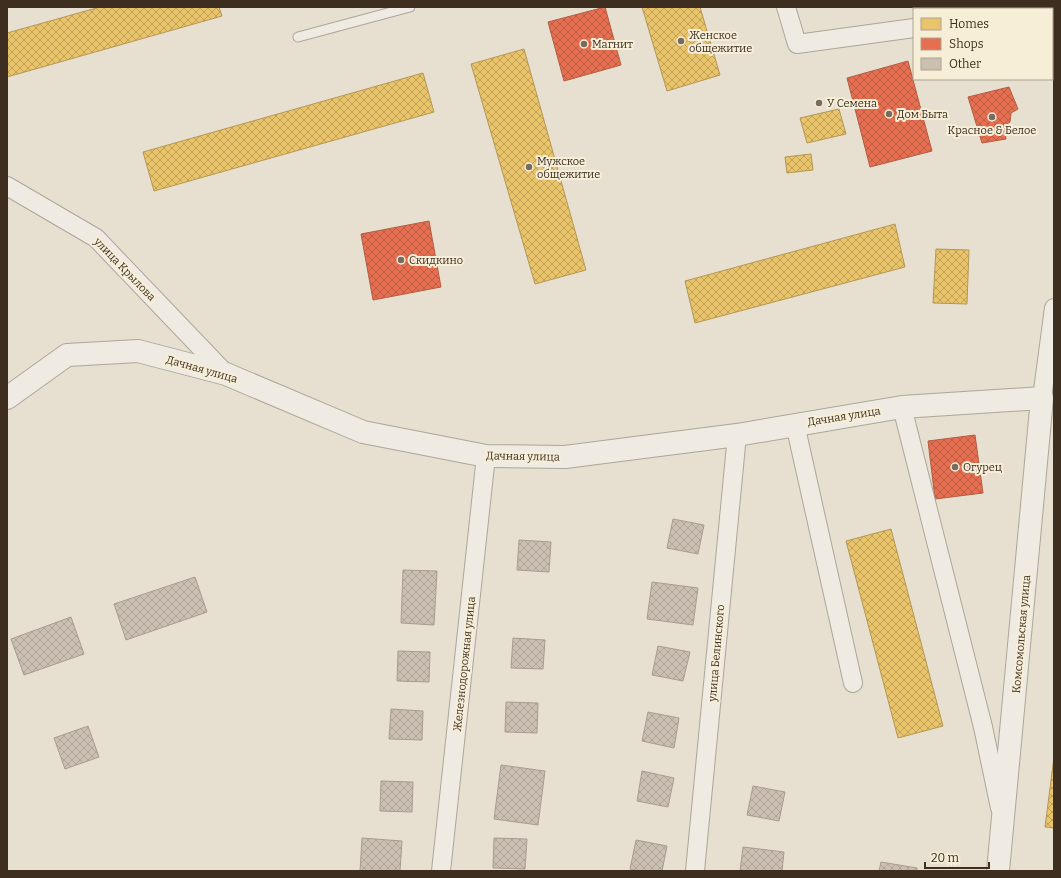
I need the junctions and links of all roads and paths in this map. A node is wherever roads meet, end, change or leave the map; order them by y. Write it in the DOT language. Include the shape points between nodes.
graph roads {
  1 [pos="410,7"];
  2 [pos="786,7"];
  3 [pos="913,28"];
  4 [pos="298,37"];
  5 [pos="7,186"];
  6 [pos="1054,313"];
  7 [pos="226,374"];
  8 [pos="7,398"];
  9 [pos="1042,398"];
  10 [pos="902,407"];
  11 [pos="795,424"];
  12 [pos="737,435"];
  13 [pos="486,456"];
  14 [pos="853,683"];
  15 [pos="1003,824"];
  16 [pos="442,871"];
  17 [pos="695,871"];
  18 [pos="998,871"];
  1 -- 4 [label="lane"];
  2 -- 3 [label="street" via="797,44"];
  5 -- 7 [label="street, улица Крылова" via="96,238"];
  6 -- 9 [label="street"];
  7 -- 8 [label="street, Дачная улица" via="138,351 67,355"];
  7 -- 13 [label="street, Дачная улица" via="363,432"];
  9 -- 10 [label="street, Дачная улица"];
  9 -- 15 [label="street, Комсомольская улица"];
  10 -- 11 [label="street, Дачная улица"];
  10 -- 15 [label="street" via="983,727"];
  11 -- 12 [label="street, Дачная улица"];
  11 -- 14 [label="street"];
  12 -- 13 [label="street, Дачная улица" via="565,457"];
  12 -- 17 [label="street, улица Белинского"];
  13 -- 16 [label="street, Железнодорожная улица"];
  15 -- 18 [label="street, Комсомольская улица"];
}
